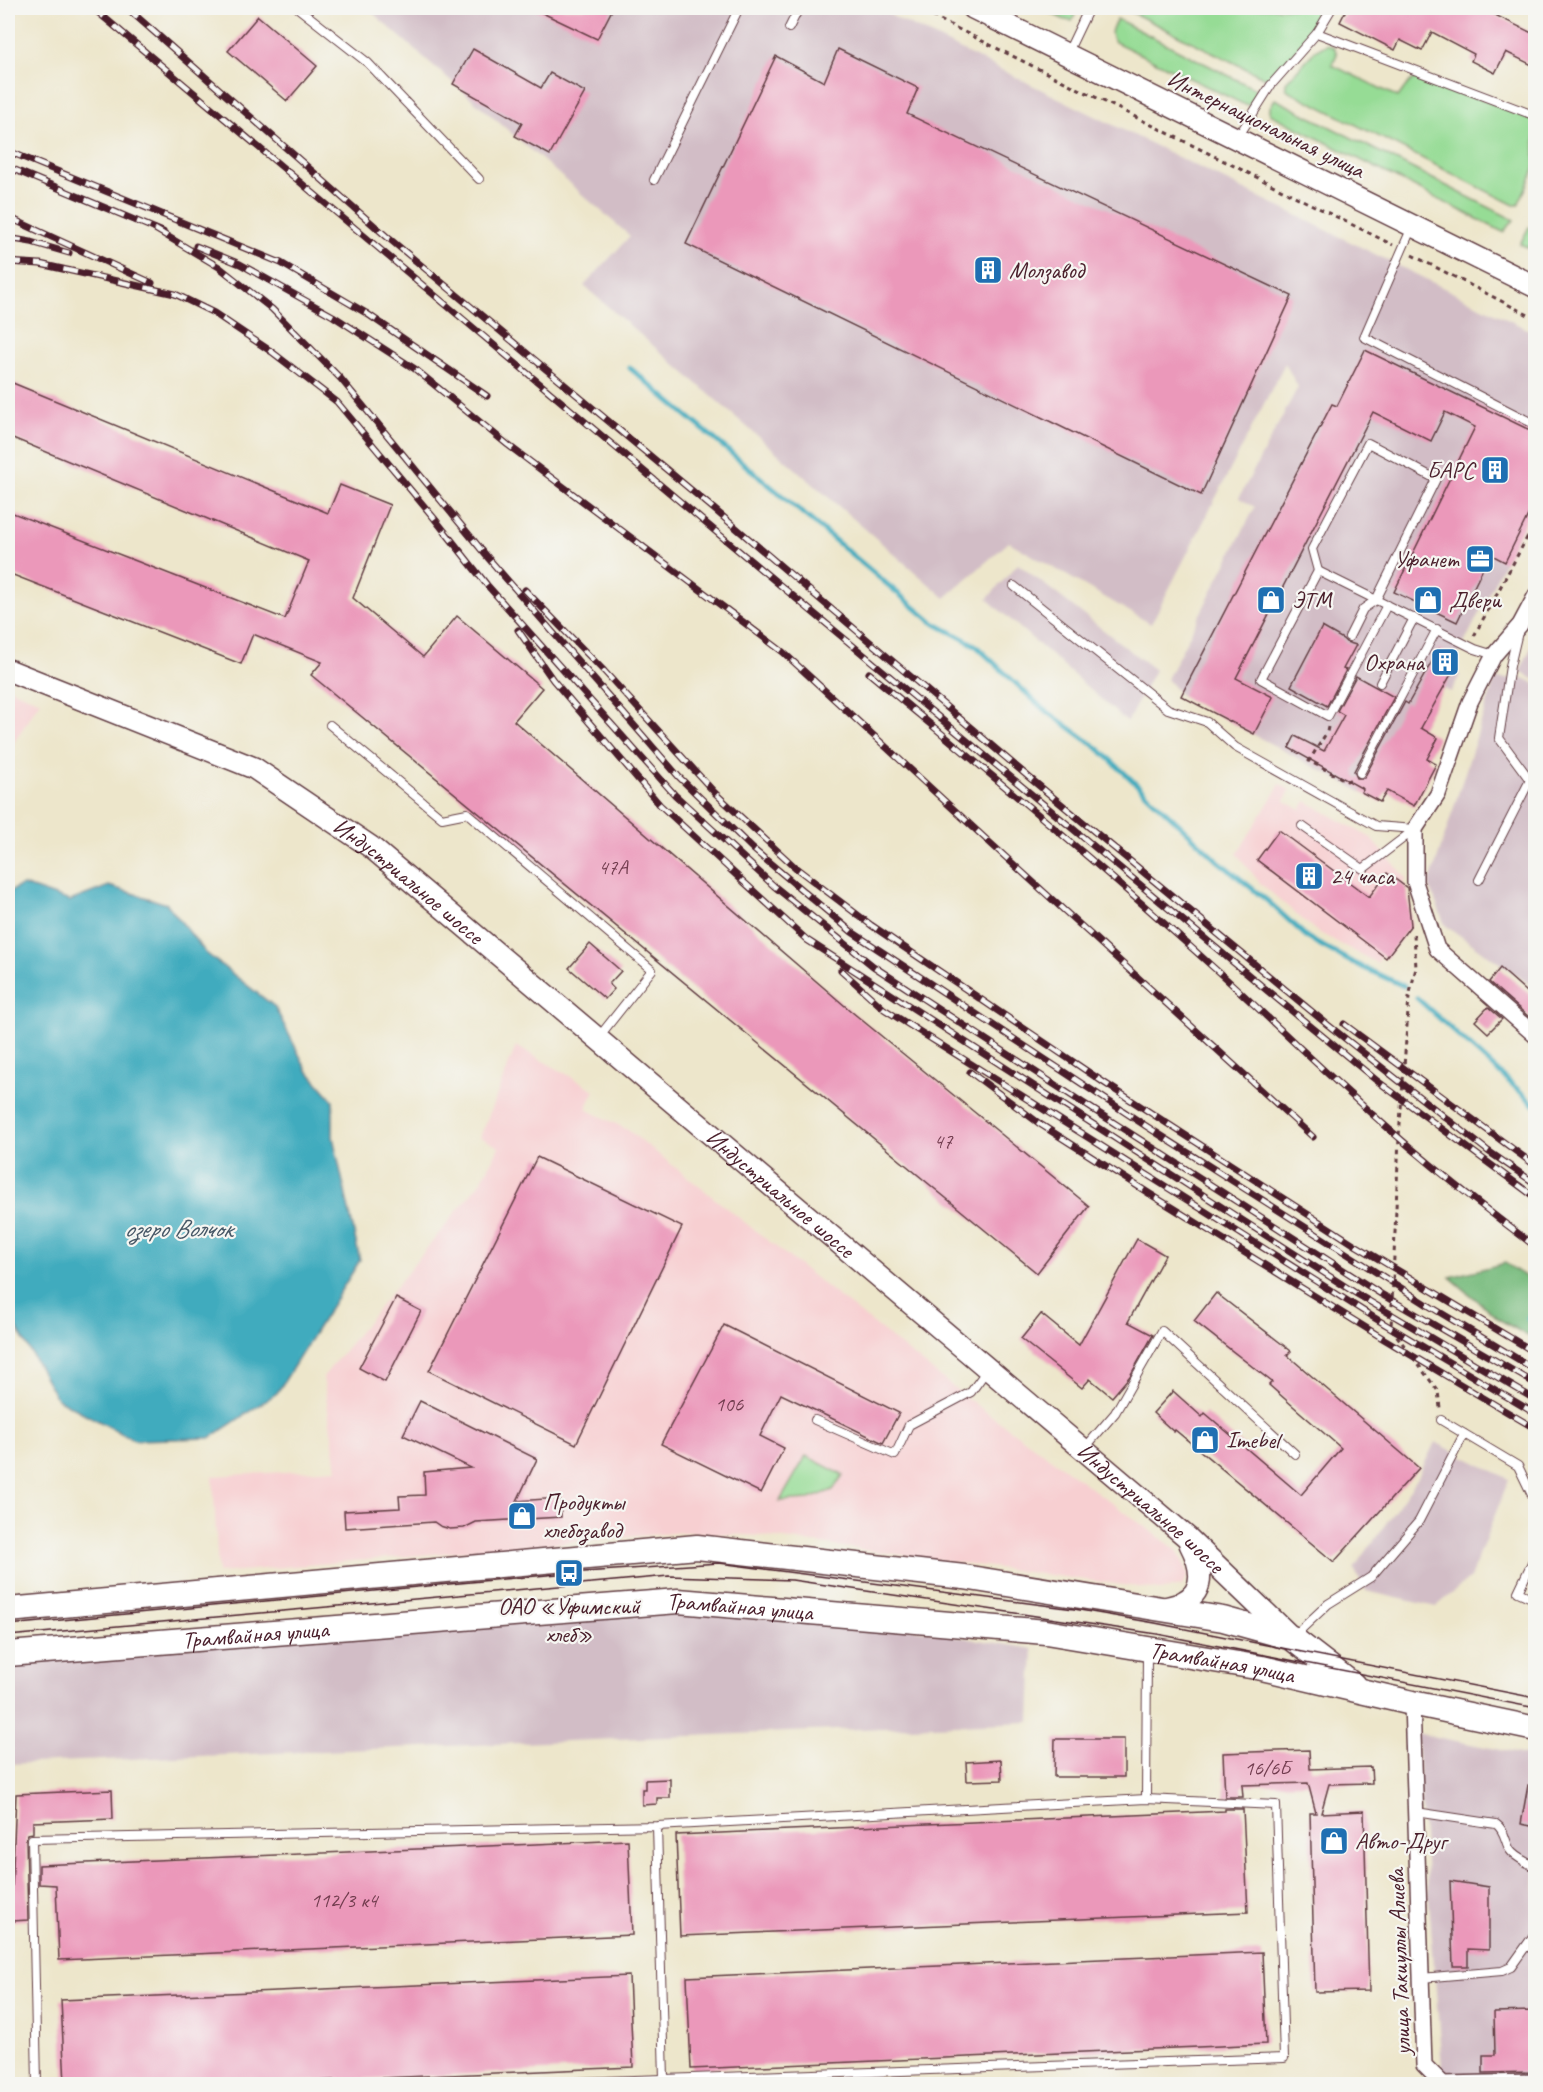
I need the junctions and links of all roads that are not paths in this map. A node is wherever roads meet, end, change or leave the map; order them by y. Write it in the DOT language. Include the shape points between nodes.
graph roads {
  1 [pos="298,8"];
  2 [pos="739,8"];
  3 [pos="799,8"];
  4 [pos="973,8"];
  5 [pos="1089,8"];
  6 [pos="1332,8"];
  7 [pos="789,28"];
  8 [pos="1317,33"];
  9 [pos="1067,53"];
  10 [pos="1536,116"];
  11 [pos="1238,138"];
  12 [pos="479,179"];
  13 [pos="654,180"];
  14 [pos="1413,225"];
  15 [pos="1536,287"];
  16 [pos="1536,425"];
  17 [pos="1318,571"];
  18 [pos="1014,586"];
  19 [pos="1536,595"];
  20 [pos="1376,600"];
  21 [pos="1387,605"];
  22 [pos="1414,618"];
  23 [pos="1520,625"];
  24 [pos="1437,629"];
  25 [pos="1349,637"];
  26 [pos="1494,655"];
  27 [pos="8,670"];
  28 [pos="1380,683"];
  29 [pos="330,725"];
  30 [pos="1360,773"];
  31 [pos="1302,826"];
  32 [pos="1415,829"];
  33 [pos="1479,880"];
  34 [pos="1536,1036"];
  35 [pos="597,1039"];
  36 [pos="988,1369"];
  37 [pos="815,1420"];
  38 [pos="1441,1420"];
  39 [pos="1464,1434"];
  40 [pos="1083,1450"];
  41 [pos="1295,1454"];
  42 [pos="1536,1497"];
  43 [pos="1188,1538"];
  44 [pos="1536,1554"];
  45 [pos="1536,1600"];
  46 [pos="1160,1609"];
  47 [pos="8,1610"];
  48 [pos="1292,1638"];
  49 [pos="1147,1648"];
  50 [pos="8,1654"];
  51 [pos="1359,1690"];
  52 [pos="1412,1703"];
  53 [pos="1536,1729"];
  54 [pos="1146,1799"];
  55 [pos="1416,1812"];
  56 [pos="657,1826"];
  57 [pos="1536,1868"];
  58 [pos="1536,1932"];
  59 [pos="1421,1978"];
  60 [pos="664,2079"];
  61 [pos="1536,2082"];
  62 [pos="37,2085"];
  63 [pos="517,2085"];
  1 -- 12 [label="lane" via="368,63"];
  2 -- 13 [label="lane"];
  3 -- 7 [label="lane"];
  4 -- 9 [label="street, Интернациональная улица"];
  5 -- 9 [label="lane"];
  6 -- 8 [label="lane"];
  8 -- 10 [label="lane"];
  8 -- 11 [label="lane" via="1271,85"];
  9 -- 11 [label="street, Интернациональная улица"];
  11 -- 14 [label="street, Интернациональная улица"];
  14 -- 15 [label="street, Интернациональная улица"];
  14 -- 16 [label="lane" via="1364,337"];
  17 -- 20 [label="lane"];
  17 -- 20 [label="lane" via="1312,549 1368,442 1436,478"];
  17 -- 21 [label="lane" via="1261,679 1328,716"];
  18 -- 32 [label="lane" via="1168,709 1207,722 1236,747 1376,826"];
  19 -- 23 [label="street"];
  20 -- 21 [label="lane"];
  20 -- 25 [label="lane" via="1363,609"];
  21 -- 22 [label="lane"];
  22 -- 24 [label="lane"];
  22 -- 28 [label="lane"];
  23 -- 26 [label="street"];
  23 -- 33 [label="lane" via="1499,738 1530,780"];
  24 -- 26 [label="lane"];
  24 -- 30 [label="lane"];
  26 -- 32 [label="street" via="1470,702 1438,795"];
  27 -- 35 [label="street, Индустриальное шоссе" via="254,768 371,847"];
  29 -- 35 [label="lane" via="442,818 467,813 652,970"];
  31 -- 32 [label="lane" via="1363,870"];
  32 -- 34 [label="street" via="1415,882 1437,949"];
  35 -- 36 [label="street, Индустриальное шоссе"];
  36 -- 37 [label="lane" via="971,1392 909,1425 895,1455"];
  36 -- 40 [label="street, Индустриальное шоссе"];
  38 -- 39 [label="lane"];
  39 -- 42 [label="lane" via="1518,1466"];
  39 -- 48 [label="lane" via="1419,1521 1371,1577 1328,1604"];
  40 -- 41 [label="lane" via="1115,1413 1162,1331"];
  40 -- 43 [label="street, Индустриальное шоссе"];
  43 -- 46 [label="street" via="1198,1559 1198,1589 1185,1602"];
  43 -- 48 [label="street, Индустриальное шоссе"];
  44 -- 45 [label="lane" via="1518,1592"];
  46 -- 47 [label="main road, Трамвайная улица" via="964,1577 697,1547"];
  46 -- 48 [label="main road, Трамвайная улица" via="1223,1619"];
  48 -- 51 [label="main road, Индустриальное шоссе"];
  49 -- 50 [label="main road, Трамвайная улица" via="1046,1632 678,1601"];
  49 -- 51 [label="main road, Трамвайная улица"];
  49 -- 54 [label="lane"];
  51 -- 52 [label="main road, Индустриальное шоссе"];
  52 -- 53 [label="main road, Индустриальное шоссе"];
  52 -- 55 [label="street, улица Такиуллы Алиева"];
  54 -- 56 [label="lane"];
  54 -- 60 [label="lane" via="1276,1805 1284,2058"];
  55 -- 57 [label="lane" via="1496,1824 1513,1855"];
  55 -- 59 [label="street, улица Такиуллы Алиева"];
  56 -- 60 [label="lane"];
  56 -- 62 [label="lane" via="32,1839"];
  58 -- 59 [label="lane" via="1511,1967 1502,1971"];
  59 -- 61 [label="street, улица Такиуллы Алиева" via="1425,2065 1443,2084"];
  60 -- 63 [label="lane"];
}
